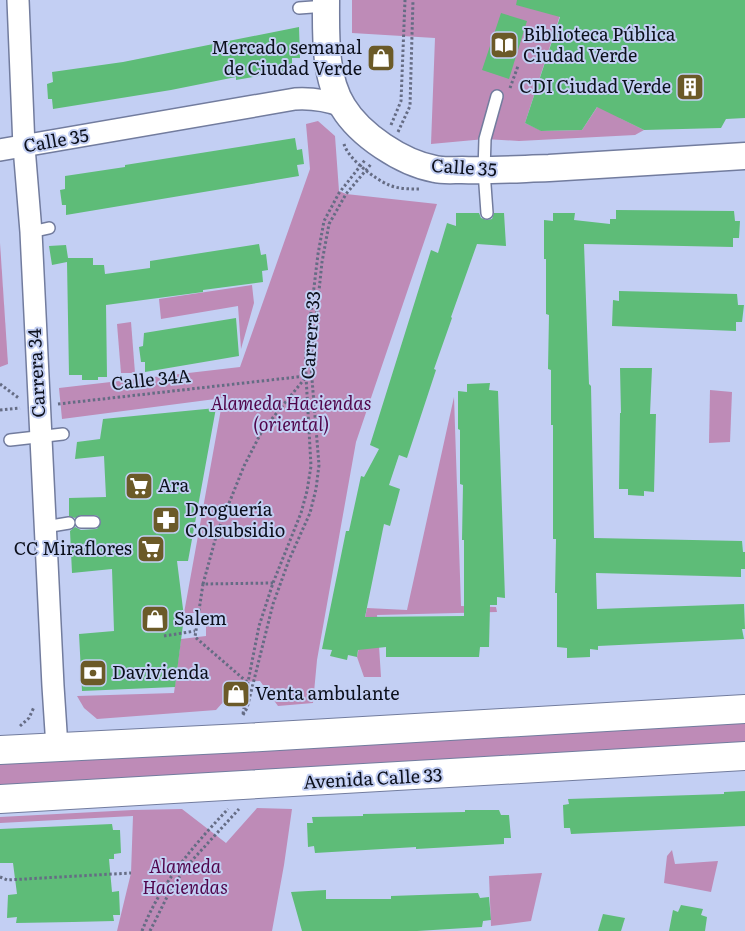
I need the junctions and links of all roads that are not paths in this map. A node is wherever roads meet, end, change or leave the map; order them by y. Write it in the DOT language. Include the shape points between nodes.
graph roads {
  1 [pos="18,0"];
  2 [pos="326,3"];
  3 [pos="298,8"];
  4 [pos="497,96"];
  5 [pos="342,106"];
  6 [pos="24,147"];
  7 [pos="0,150"];
  8 [pos="745,156"];
  9 [pos="484,171"];
  10 [pos="487,213"];
  11 [pos="53,436"];
  12 [pos="10,440"];
  13 [pos="94,522"];
  14 [pos="45,526"];
  15 [pos="745,708"];
  16 [pos="58,747"];
  17 [pos="0,750"];
  18 [pos="745,756"];
  19 [pos="0,799"];
  1 -- 6 [label="street, Carrera 34"];
  2 -- 3 [label="lane"];
  2 -- 5 [label="street" via="332,82"];
  4 -- 9 [label="lane" via="486,139"];
  5 -- 6 [label="street, Calle 35" via="313,98 295,100"];
  5 -- 9 [label="street, Calle 35" via="365,133 409,160 435,169"];
  6 -- 7 [label="street, Calle 35"];
  6 -- 11 [label="street, Carrera 34" via="40,230"];
  8 -- 9 [label="street, Calle 35"];
  9 -- 10 [label="lane"];
  11 -- 12 [label="lane"];
  11 -- 14 [label="street, Carrera 34"];
  13 -- 14 [label="lane"];
  14 -- 16 [label="street, Carrera 34"];
  15 -- 16 [label="main road"];
  16 -- 17 [label="main road"];
  18 -- 19 [label="main road, Avenida Calle 33"];
}
